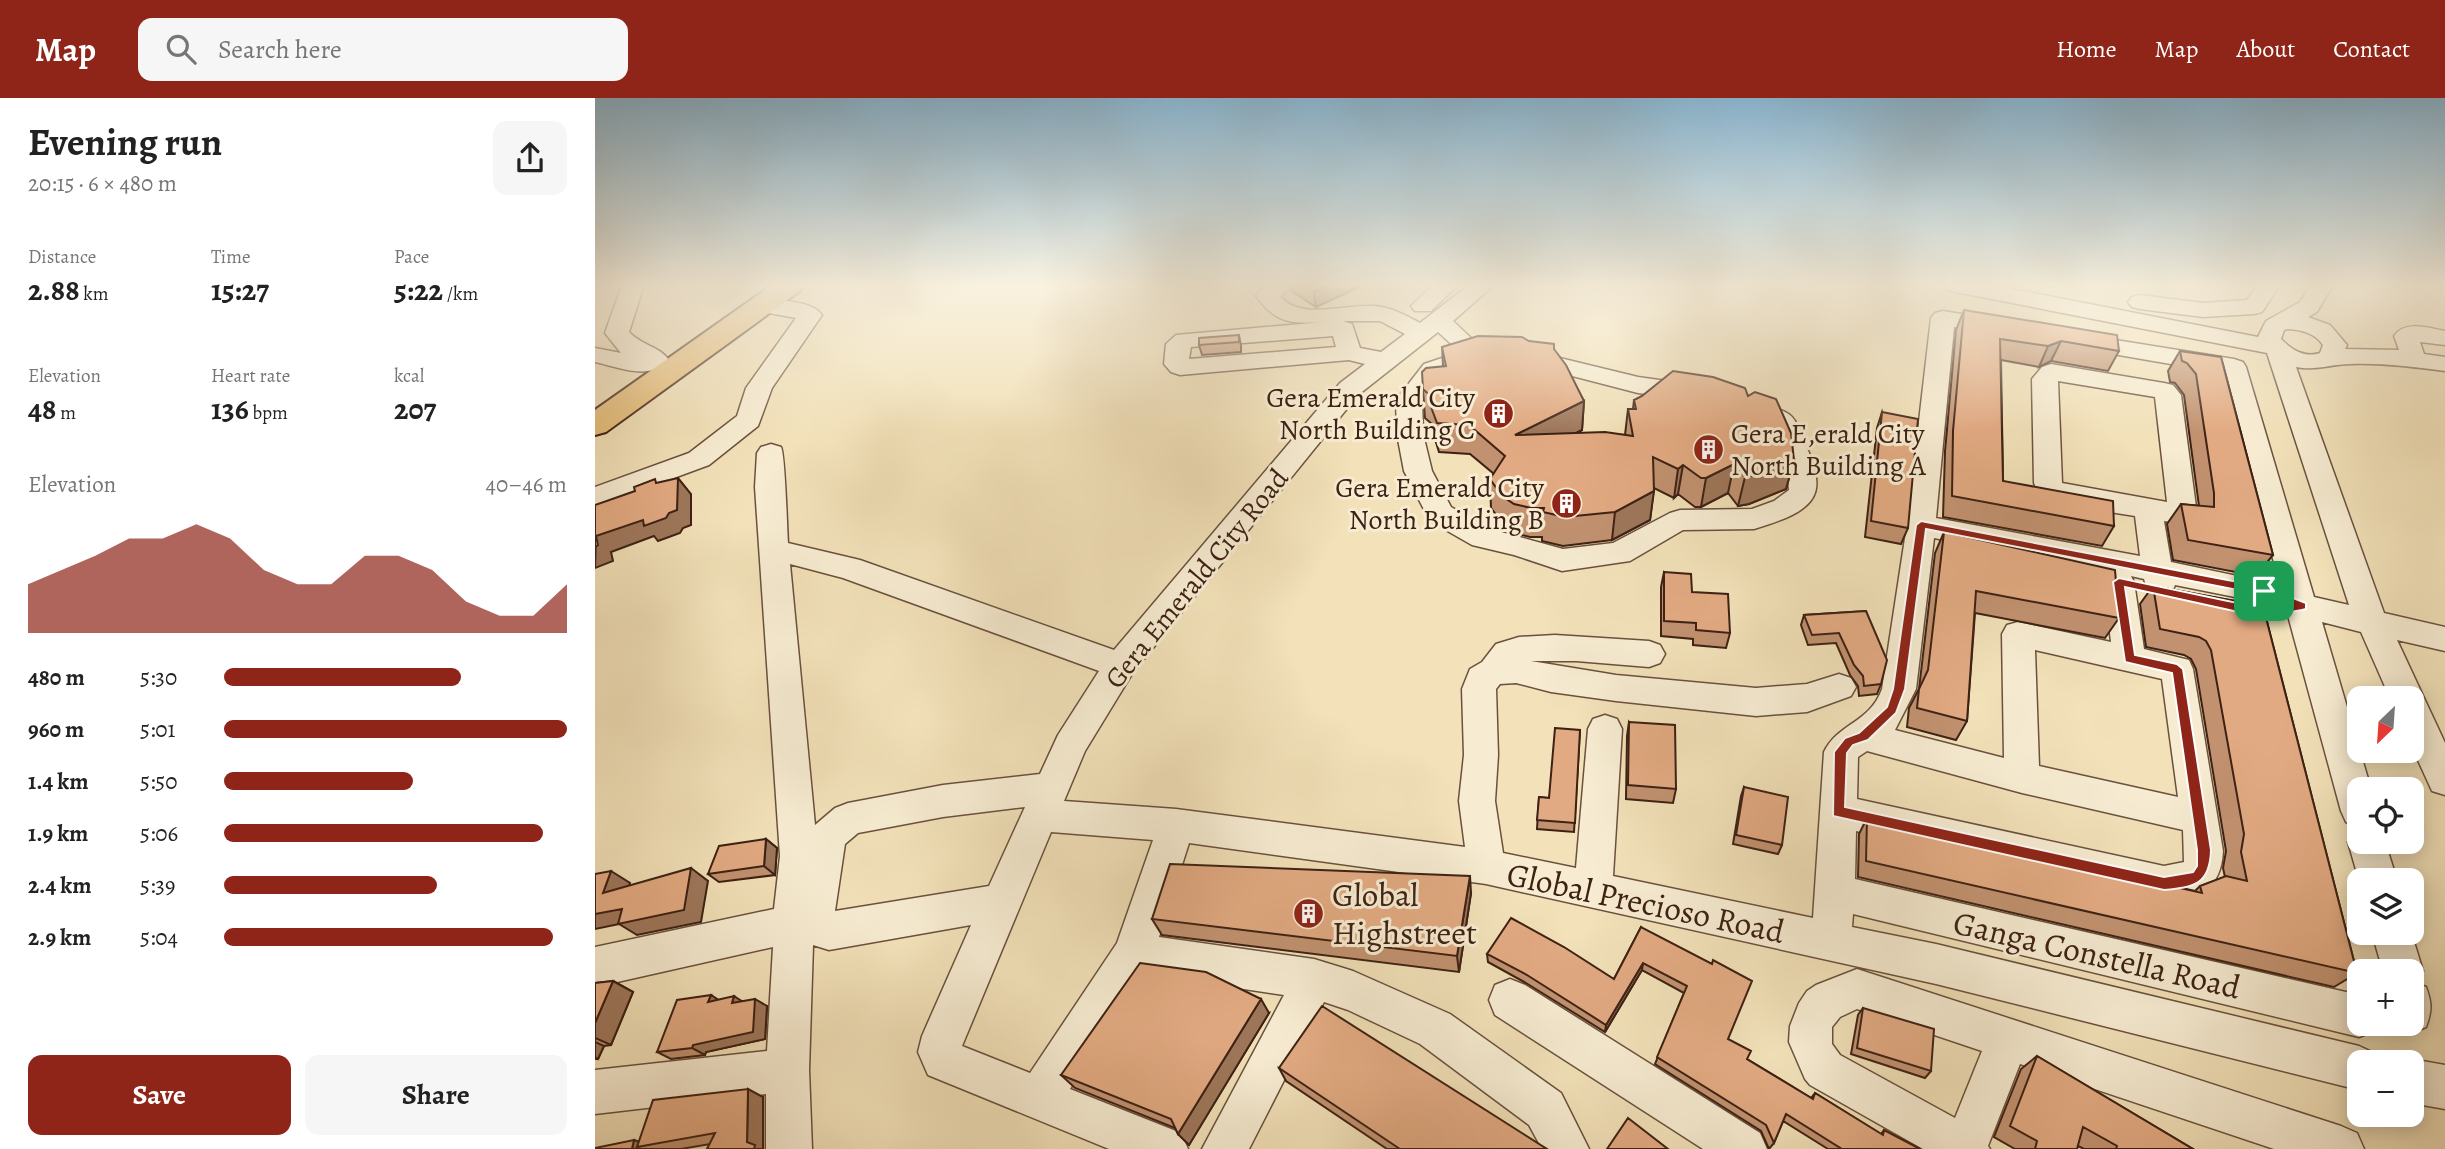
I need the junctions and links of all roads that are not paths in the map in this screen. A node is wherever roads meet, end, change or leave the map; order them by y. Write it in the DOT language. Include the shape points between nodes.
graph roads {
  1 [pos="618,334"];
  2 [pos="697,334"];
  3 [pos="711,334"];
  4 [pos="797,334"];
  5 [pos="1256,334"];
  6 [pos="1345,334"];
  7 [pos="1413,334"];
  8 [pos="1449,334"];
  9 [pos="1941,334"];
  10 [pos="2204,334"];
  11 [pos="2281,334"];
  12 [pos="2283,334"];
  13 [pos="2313,334"];
  14 [pos="2320,334"];
  15 [pos="2408,334"];
  16 [pos="2417,334"];
  17 [pos="2049,336"];
  18 [pos="2277,338"];
  19 [pos="2445,338"];
  20 [pos="2325,346"];
  21 [pos="1349,353"];
  22 [pos="595,355"];
  23 [pos="1478,355"];
  24 [pos="2414,359"];
  25 [pos="1384,360"];
  26 [pos="651,362"];
  27 [pos="2445,364"];
  28 [pos="2294,395"];
  29 [pos="595,403"];
  30 [pos="595,425"];
  31 [pos="771,453"];
  32 [pos="595,497"];
  33 [pos="2148,509"];
  34 [pos="1920,531"];
  35 [pos="775,550"];
  36 [pos="2158,580"];
  37 [pos="2119,582"];
  38 [pos="2302,606"];
  39 [pos="2374,624"];
  40 [pos="2445,639"];
  41 [pos="1649,654"];
  42 [pos="2129,659"];
  43 [pos="1120,665"];
  44 [pos="1494,671"];
  45 [pos="2402,686"];
  46 [pos="1839,687"];
  47 [pos="1605,729"];
  48 [pos="2424,735"];
  49 [pos="1864,736"];
  50 [pos="2350,777"];
  51 [pos="2022,778"];
  52 [pos="2445,780"];
  53 [pos="1044,802"];
  54 [pos="1838,811"];
  55 [pos="2199,818"];
  56 [pos="1176,825"];
  57 [pos="1486,867"];
  58 [pos="1593,890"];
  59 [pos="1835,891"];
  60 [pos="1001,902"];
  61 [pos="793,924"];
  62 [pos="1831,941"];
  63 [pos="1135,953"];
  64 [pos="595,967"];
  65 [pos="1314,979"];
  66 [pos="1510,1000"];
  67 [pos="2347,1013"];
  68 [pos="2009,1038"];
  69 [pos="2347,1065"];
  70 [pos="787,1070"];
  71 [pos="2424,1083"];
  72 [pos="2445,1087"];
  73 [pos="595,1092"];
  74 [pos="1038,1099"];
  75 [pos="2326,1146"];
  76 [pos="1966,1148"];
  77 [pos="789,1149"];
  78 [pos="1165,1149"];
  79 [pos="1225,1149"];
  80 [pos="1566,1149"];
  81 [pos="1744,1149"];
  1 -- 26 [label="street"];
  2 -- 26 [label="main road"];
  3 -- 30 [label="main road"];
  4 -- 32 [label="street" via="759,388 749,420 699,459"];
  5 -- 21 [label="street" via="1185,340 1178,344 1176,364"];
  6 -- 21 [label="street"];
  7 -- 25 [label="street, Gera Emerald City Road"];
  8 -- 23 [label="street"];
  9 -- 34 [label="street"];
  10 -- 18 [label="street"];
  11 -- 18 [label="street"];
  12 -- 18 [label="street"];
  13 -- 20 [label="street"];
  14 -- 20 [label="street"];
  15 -- 24 [label="street"];
  16 -- 19 [label="street"];
  17 -- 38 [label="street" via="2234,368"];
  18 -- 20 [label="street" via="2302,360"];
  18 -- 28 [label="street"];
  20 -- 24 [label="street"];
  20 -- 28 [label="street"];
  21 -- 25 [label="street"];
  22 -- 26 [label="street"];
  23 -- 23 [label="street" via="1433,369 1409,400 1418,471 1440,514 1482,538 1562,560 1620,553 1680,520 1754,519 1784,508 1803,494 1800,461 1782,421 1737,404 1526,356"];
  24 -- 27 [label="street"];
  25 -- 43 [label="street, Gera Emerald City Road" via="1349,389"];
  26 -- 29 [label="main road"];
  28 -- 39 [label="street"];
  31 -- 35 [label="street"];
  33 -- 33 [label="street" via="2183,514 2168,395 2157,388 2046,374 2050,489"];
  33 -- 36 [label="street"];
  34 -- 36 [label="street"];
  34 -- 37 [label="street"];
  34 -- 49 [label="street" via="1899,689 1892,710"];
  35 -- 43 [label="street" via="849,568"];
  35 -- 61 [label="street" via="799,856"];
  36 -- 37 [label="street"];
  36 -- 38 [label="street" via="2261,612"];
  37 -- 42 [label="street"];
  38 -- 39 [label="street"];
  38 -- 50 [label="street"];
  39 -- 40 [label="street"];
  39 -- 45 [label="street"];
  41 -- 44 [label="street" via="1546,648 1511,651 1503,655"];
  42 -- 51 [label="street" via="2018,634"];
  42 -- 55 [label="street" via="2177,669"];
  43 -- 53 [label="street, Gera Emerald City Road" via="1070,744"];
  44 -- 46 [label="street" via="1516,670 1616,688 1756,702 1807,698"];
  44 -- 57 [label="street" via="1482,678 1479,689 1477,801"];
  47 -- 58 [label="street"];
  48 -- 52 [label="street"];
  49 -- 51 [label="street"];
  49 -- 54 [label="street" via="1849,742 1841,752"];
  51 -- 55 [label="street"];
  53 -- 56 [label="street, Global Precioso Road"];
  53 -- 60 [label="street"];
  53 -- 60 [label="street, Global Precioso Road" via="943,801 848,819 828,836 814,920 816,927 829,931"];
  54 -- 55 [label="street" via="2164,884 2184,882 2204,868"];
  54 -- 59 [label="street"];
  56 -- 57 [label="street, Global Precioso Road"];
  56 -- 63 [label="street"];
  57 -- 58 [label="street, Global Precioso Road"];
  58 -- 62 [label="street, Global Precioso Road"];
  59 -- 62 [label="street"];
  59 -- 67 [label="street, Ganga Constella Road"];
  60 -- 74 [label="street" via="939,1052 952,1064"];
  61 -- 64 [label="street"];
  61 -- 70 [label="street"];
  62 -- 69 [label="street, Global Precioso Road"];
  63 -- 65 [label="street"];
  63 -- 74 [label="street"];
  65 -- 79 [label="street"];
  65 -- 80 [label="street" via="1353,990 1435,1029 1545,1109"];
  66 -- 81 [label="street"];
  68 -- 75 [label="street"];
  68 -- 76 [label="street"];
  68 -- 76 [label="street" via="1857,989 1818,1009 1810,1036 1812,1055 1825,1070"];
  70 -- 73 [label="street"];
  70 -- 77 [label="street"];
  71 -- 72 [label="street"];
  74 -- 78 [label="street"];
}
